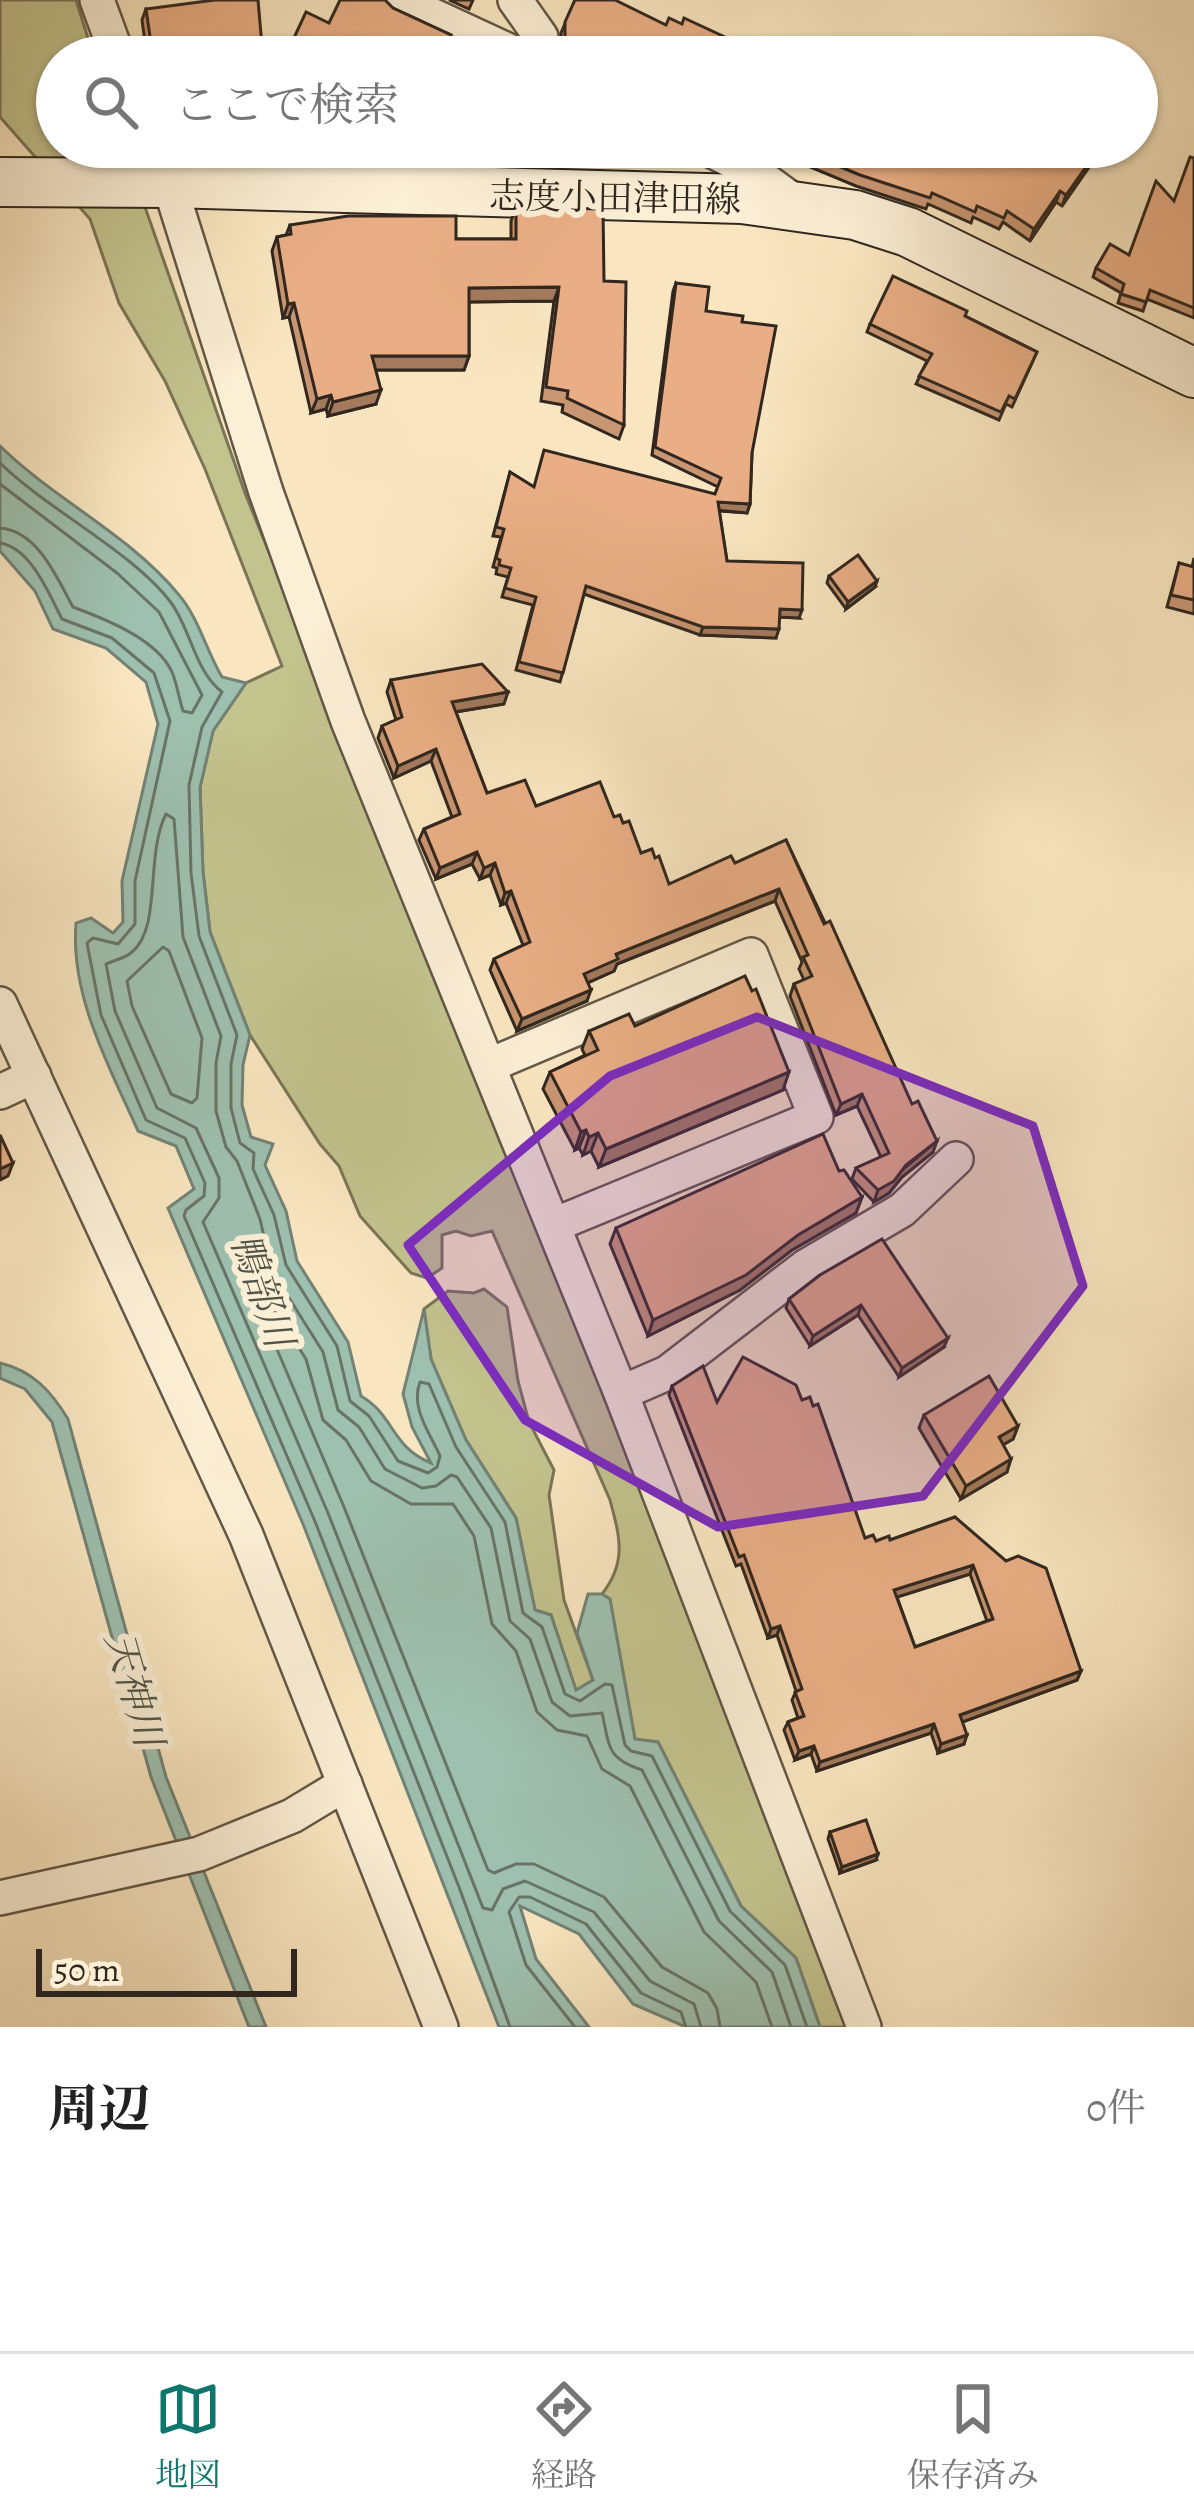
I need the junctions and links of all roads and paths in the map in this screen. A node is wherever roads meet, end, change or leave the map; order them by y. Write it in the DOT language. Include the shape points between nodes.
graph roads {
  1 [pos="98,0"];
  2 [pos="399,0"];
  3 [pos="515,0"];
  4 [pos="111,36"];
  5 [pos="477,36"];
  6 [pos="540,36"];
  7 [pos="746,168"];
  8 [pos="157,171"];
  9 [pos="0,182"];
  10 [pos="799,205"];
  11 [pos="1194,373"];
  12 [pos="0,1004"];
  13 [pos="490,1065"];
  14 [pos="34,1076"];
  15 [pos="0,1092"];
  16 [pos="956,1159"];
  17 [pos="554,1225"];
  18 [pos="621,1393"];
  19 [pos="346,1784"];
  20 [pos="0,1898"];
  21 [pos="441,2027"];
  22 [pos="864,2027"];
  1 -- 4 [label="street"];
  2 -- 5 [label="street"];
  3 -- 6 [label="street"];
  7 -- 10 [label="street"];
  8 -- 9 [label="main road, 志度小田津田線"];
  8 -- 10 [label="main road, 志度小田津田線"];
  8 -- 13 [label="street" via="348,721"];
  10 -- 11 [label="main road, 志度小田津田線" via="908,232"];
  12 -- 14 [label="street"];
  13 -- 17 [label="street"];
  13 -- 17 [label="street" via="751,955 816,1117"];
  14 -- 15 [label="street"];
  14 -- 19 [label="street" via="246,1535"];
  16 -- 18 [label="street" via="902,1210 805,1267 667,1373"];
  17 -- 18 [label="street"];
  18 -- 22 [label="street"];
  19 -- 20 [label="street" via="292,1816 187,1857"];
  19 -- 21 [label="street"];
}
